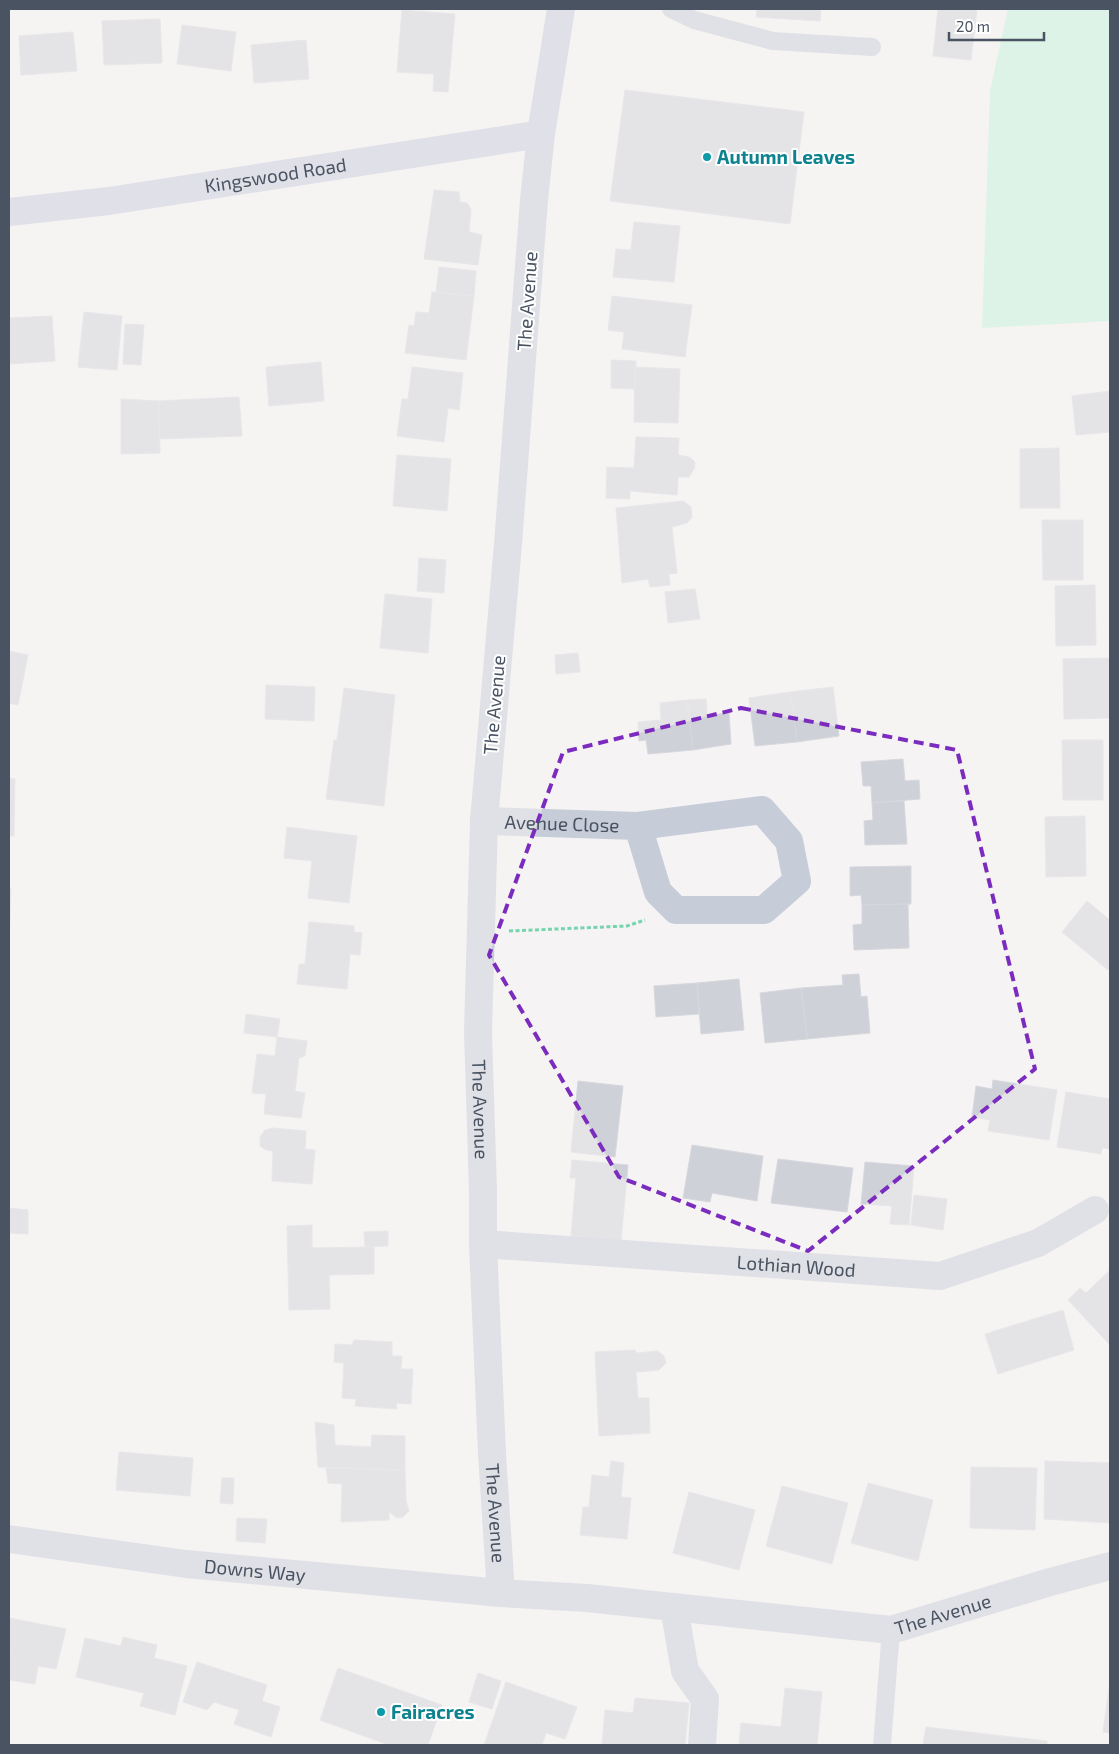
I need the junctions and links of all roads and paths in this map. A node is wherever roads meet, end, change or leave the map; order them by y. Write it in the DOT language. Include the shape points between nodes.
graph roads {
  1 [pos="561,9"];
  2 [pos="671,9"];
  3 [pos="872,47"];
  4 [pos="541,134"];
  5 [pos="9,212"];
  6 [pos="484,821"];
  7 [pos="638,826"];
  8 [pos="676,910"];
  9 [pos="481,933"];
  10 [pos="1095,1210"];
  11 [pos="483,1244"];
  12 [pos="9,1539"];
  13 [pos="1110,1566"];
  14 [pos="501,1593"];
  15 [pos="674,1607"];
  16 [pos="891,1630"];
  17 [pos="702,1745"];
  18 [pos="882,1745"];
  1 -- 4 [label="street, The Avenue"];
  2 -- 3 [label="lane" via="694,20 773,41"];
  4 -- 5 [label="street, Kingswood Road" via="109,201"];
  4 -- 6 [label="street, The Avenue"];
  6 -- 7 [label="street, Avenue Close"];
  6 -- 9 [label="street, The Avenue"];
  7 -- 8 [label="street, Avenue Close" via="658,892"];
  7 -- 8 [label="street, Avenue Close" via="762,810 789,841 797,881 764,910"];
  8 -- 9 [label="path" via="627,926"];
  9 -- 11 [label="street, The Avenue" via="478,1032"];
  10 -- 11 [label="street, Lothian Wood" via="1038,1244 940,1276"];
  11 -- 14 [label="street, The Avenue"];
  12 -- 14 [label="street, Downs Way" via="186,1564"];
  13 -- 16 [label="street, The Avenue"];
  14 -- 15 [label="street, The Avenue"];
  15 -- 16 [label="street, The Avenue"];
  15 -- 17 [label="street" via="686,1671 705,1699"];
  16 -- 18 [label="lane"];
}
